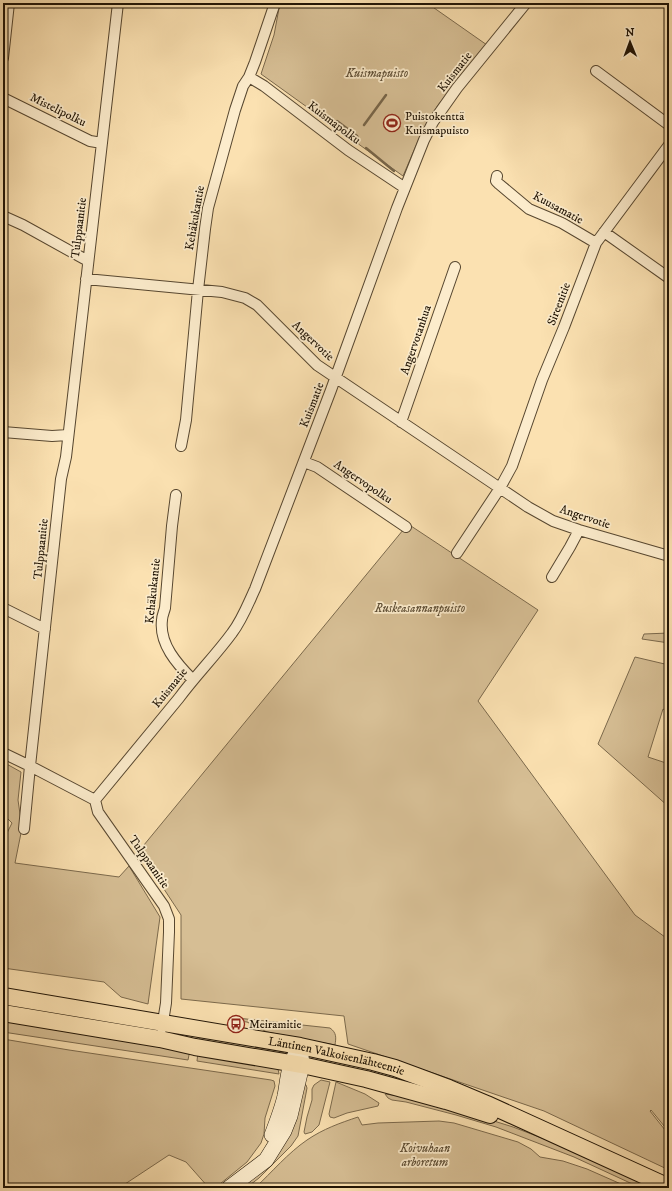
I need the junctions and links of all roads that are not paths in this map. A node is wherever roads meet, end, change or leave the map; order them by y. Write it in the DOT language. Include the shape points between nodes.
graph roads {
  1 [pos="9,3"];
  2 [pos="118,3"];
  3 [pos="275,3"];
  4 [pos="526,3"];
  5 [pos="3,58"];
  6 [pos="596,71"];
  7 [pos="250,77"];
  8 [pos="3,98"];
  9 [pos="669,125"];
  10 [pos="102,143"];
  11 [pos="669,145"];
  12 [pos="497,176"];
  13 [pos="405,188"];
  14 [pos="3,216"];
  15 [pos="604,232"];
  16 [pos="596,243"];
  17 [pos="88,261"];
  18 [pos="455,267"];
  19 [pos="669,278"];
  20 [pos="86,279"];
  21 [pos="198,290"];
  22 [pos="336,378"];
  23 [pos="401,422"];
  24 [pos="3,432"];
  25 [pos="68,435"];
  26 [pos="181,446"];
  27 [pos="304,462"];
  28 [pos="500,488"];
  29 [pos="176,495"];
  30 [pos="406,527"];
  31 [pos="579,530"];
  32 [pos="457,553"];
  33 [pos="669,556"];
  34 [pos="552,577"];
  35 [pos="3,608"];
  36 [pos="45,629"];
  37 [pos="192,680"];
  38 [pos="3,753"];
  39 [pos="30,766"];
  40 [pos="95,800"];
  41 [pos="24,829"];
  42 [pos="3,996"];
  43 [pos="3,1013"];
  44 [pos="163,1023"];
  45 [pos="160,1039"];
  46 [pos="300,1046"];
  47 [pos="296,1065"];
  48 [pos="564,1139"];
  49 [pos="669,1187"];
  50 [pos="229,1188"];
  1 -- 5 [label="street"];
  2 -- 10 [label="street, Tulppaanitie"];
  3 -- 7 [label="street, Kehäkukantie"];
  4 -- 13 [label="street, Kuismatie" via="457,88 433,122"];
  6 -- 9 [label="street"];
  7 -- 13 [label="street, Kuismapolku" via="348,150"];
  7 -- 21 [label="street, Kehäkukantie" via="243,86 235,110 208,208"];
  8 -- 10 [label="street, Mistelipolku" via="90,141"];
  10 -- 17 [label="street, Tulppaanitie"];
  11 -- 15 [label="street, Sireenitie"];
  12 -- 16 [label="street, Kuusamatie" via="496,181 529,209 562,223"];
  13 -- 22 [label="street, Kuismatie"];
  14 -- 17 [label="street"];
  15 -- 16 [label="street, Sireenitie"];
  15 -- 19 [label="street"];
  16 -- 28 [label="street, Sireenitie" via="542,380 512,466"];
  17 -- 20 [label="street, Tulppaanitie"];
  18 -- 23 [label="street, Angervotanhua"];
  20 -- 21 [label="street, Angervotie"];
  20 -- 25 [label="street, Tulppaanitie"];
  21 -- 22 [label="street, Angervotie" via="222,292 245,298 257,305 317,365"];
  21 -- 26 [label="street, Kehäkukantie" via="186,420"];
  22 -- 23 [label="street, Angervotie"];
  22 -- 27 [label="street, Kuismatie"];
  23 -- 28 [label="street, Angervotie"];
  24 -- 25 [label="street"];
  25 -- 36 [label="street, Tulppaanitie"];
  27 -- 30 [label="street, Angervopolku" via="317,467"];
  27 -- 37 [label="street, Kuismatie" via="248,606 233,632"];
  28 -- 31 [label="street, Angervotie" via="553,521"];
  28 -- 32 [label="street"];
  29 -- 37 [label="street, Kehäkukantie" via="162,635 174,659"];
  31 -- 33 [label="street, Angervotie"];
  31 -- 34 [label="street"];
  35 -- 36 [label="street"];
  36 -- 39 [label="street, Tulppaanitie"];
  37 -- 40 [label="street, Kuismatie"];
  38 -- 39 [label="street"];
  39 -- 40 [label="street"];
  39 -- 41 [label="street, Tulppaanitie"];
  40 -- 44 [label="street, Tulppaanitie" via="98,812 164,906 169,919"];
  42 -- 44 [label="main road, Läntinen Valkoisenlähteentie"];
  43 -- 45 [label="main road, Läntinen Valkoisenlähteentie"];
  44 -- 45 [label="street, Tulppaanitie"];
  44 -- 46 [label="main road, Läntinen Valkoisenlähteentie"];
  45 -- 47 [label="main road, Läntinen Valkoisenlähteentie"];
  46 -- 47 [label="main road"];
  46 -- 48 [label="main road, Läntinen Valkoisenlähteentie" via="395,1068 475,1098"];
  47 -- 48 [label="main road, Läntinen Valkoisenlähteentie" via="366,1079 446,1101"];
  47 -- 50 [label="main road" via="290,1116 284,1131 266,1160"];
  48 -- 49 [label="main road, Läntinen Valkoisenlähteentie"];
}
